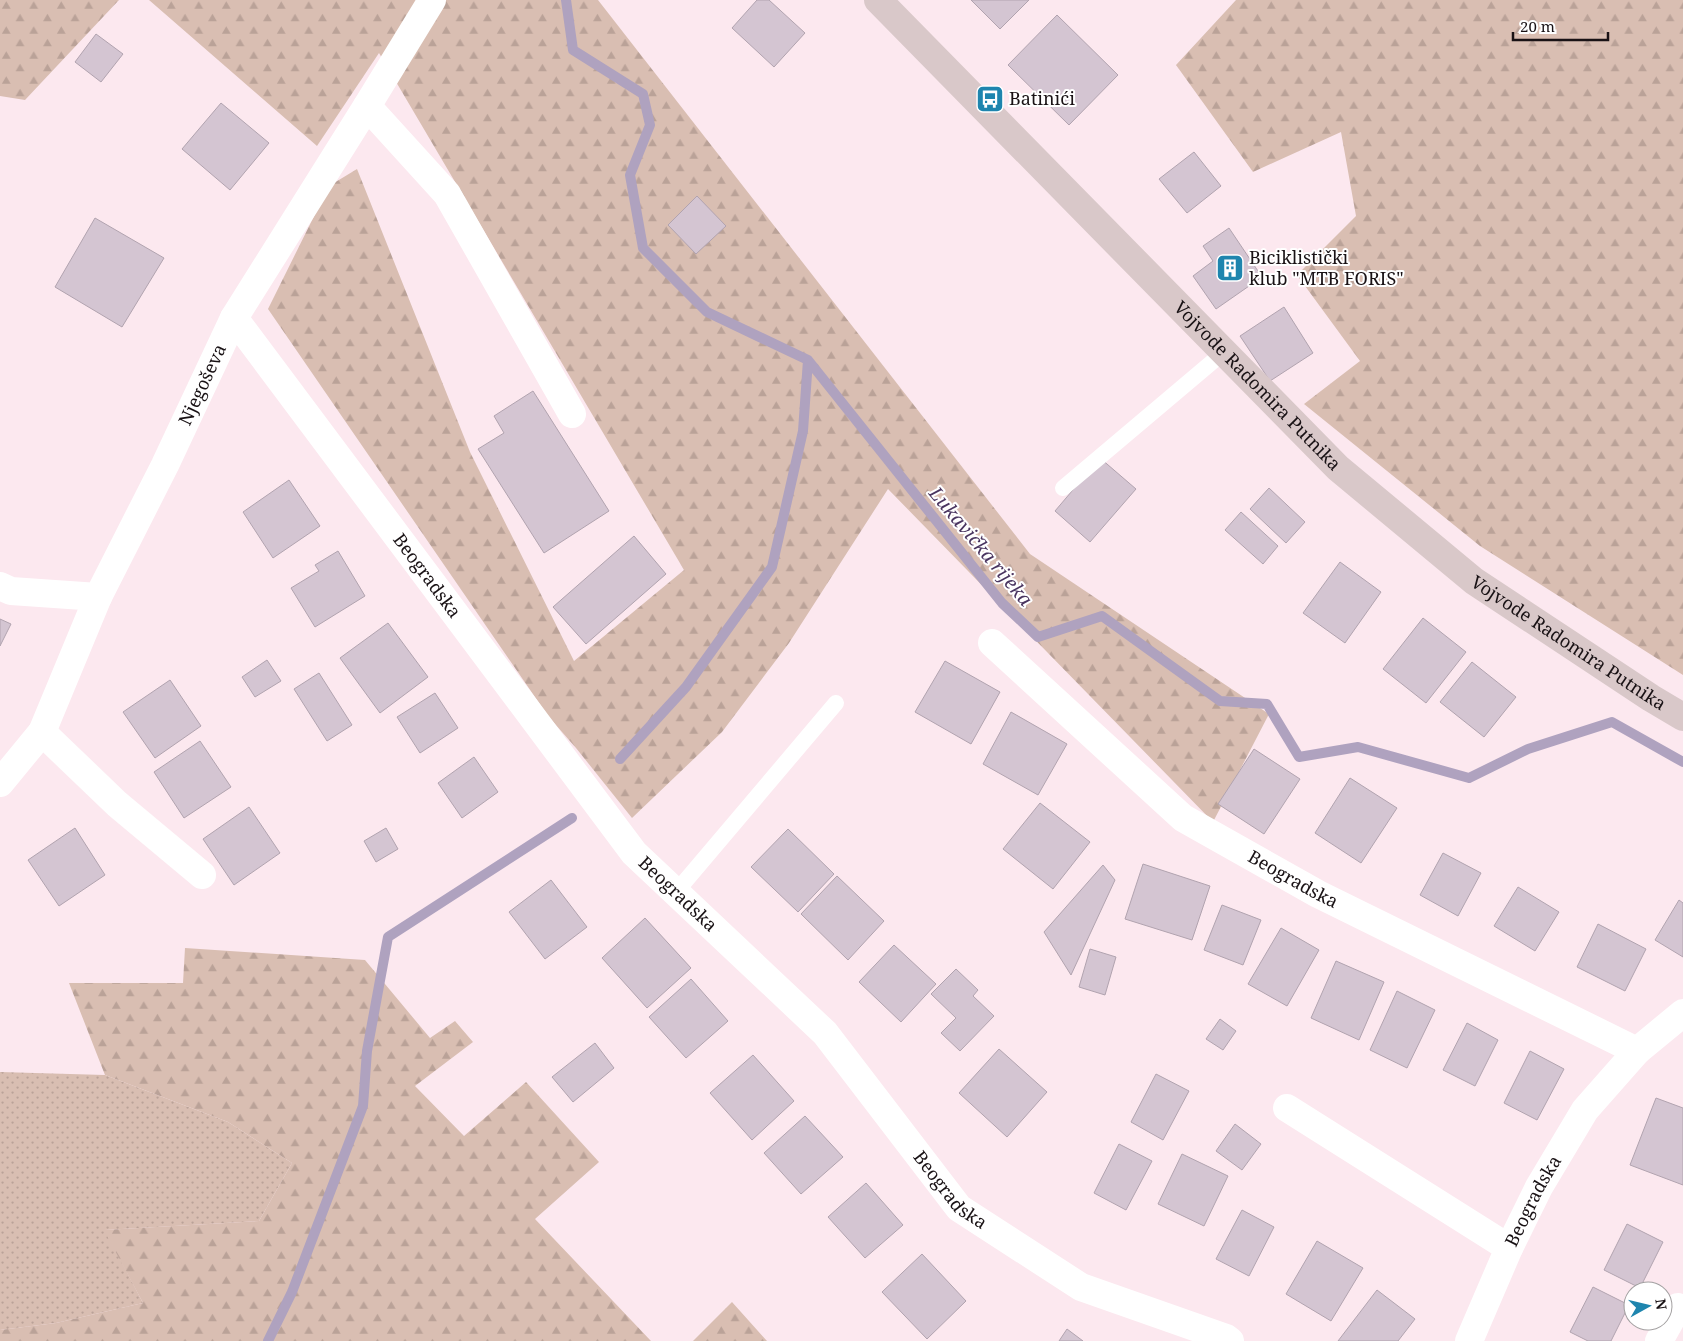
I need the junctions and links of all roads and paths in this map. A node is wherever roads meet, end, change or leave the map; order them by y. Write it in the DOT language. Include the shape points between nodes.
graph roads {
  1 [pos="432,0"];
  2 [pos="878,0"];
  3 [pos="367,106"];
  4 [pos="234,318"];
  5 [pos="1224,352"];
  6 [pos="572,414"];
  7 [pos="1063,488"];
  8 [pos="0,586"];
  9 [pos="98,597"];
  10 [pos="992,643"];
  11 [pos="836,702"];
  12 [pos="1683,717"];
  13 [pos="42,732"];
  14 [pos="0,783"];
  15 [pos="202,875"];
  16 [pos="676,892"];
  17 [pos="1683,1013"];
  18 [pos="1637,1051"];
  19 [pos="1287,1108"];
  20 [pos="1509,1248"];
  21 [pos="1678,1307"];
  22 [pos="1230,1341"];
  23 [pos="1469,1341"];
  24 [pos="1659,1341"];
  1 -- 3 [label="street, Njegoševa"];
  2 -- 5 [label="main road, Vojvode Radomira Putnika"];
  3 -- 4 [label="street, Njegoševa"];
  3 -- 6 [label="street" via="447,194"];
  4 -- 9 [label="street, Njegoševa"];
  4 -- 16 [label="street, Beogradska" via="634,853"];
  5 -- 7 [label="lane"];
  5 -- 12 [label="main road, Vojvode Radomira Putnika" via="1338,468 1474,581"];
  8 -- 9 [label="street" via="12,591"];
  9 -- 13 [label="street, Njegoševa"];
  10 -- 18 [label="street, Beogradska" via="1183,818 1318,894"];
  11 -- 16 [label="lane"];
  13 -- 14 [label="street, Njegoševa"];
  13 -- 15 [label="street" via="117,804"];
  16 -- 22 [label="street, Beogradska" via="825,1033 959,1208 1080,1287"];
  17 -- 18 [label="street, Beogradska"];
  18 -- 20 [label="street, Beogradska" via="1585,1110 1539,1187"];
  19 -- 20 [label="street"];
  20 -- 23 [label="street, Beogradska"];
  21 -- 24 [label="street"];
}
